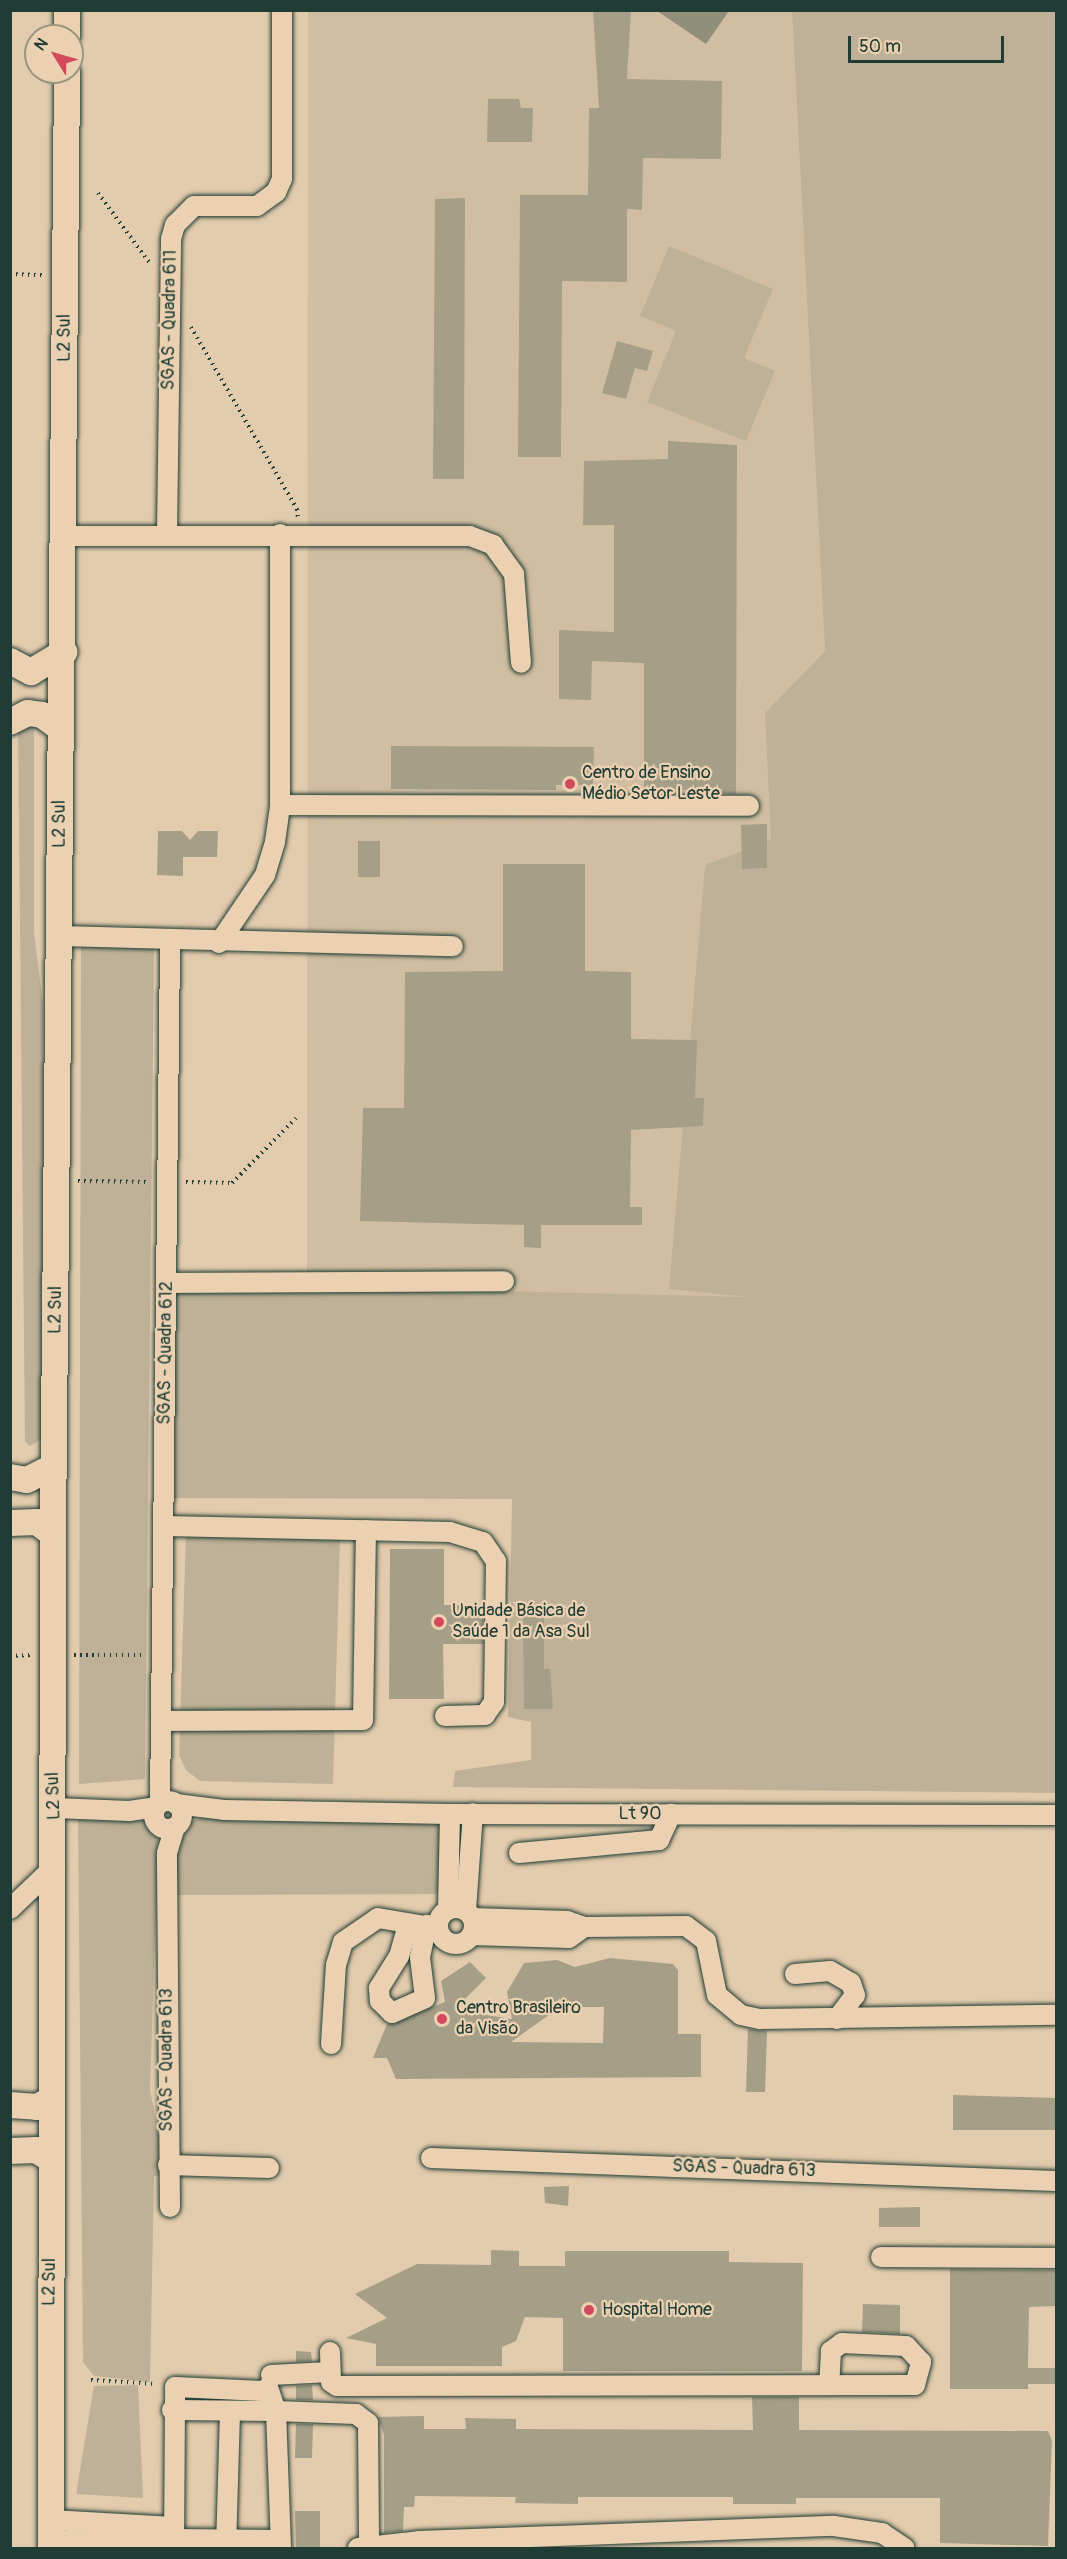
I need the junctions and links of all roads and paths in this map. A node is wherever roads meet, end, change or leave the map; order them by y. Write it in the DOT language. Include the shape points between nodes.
graph roads {
  1 [pos="282,10"];
  2 [pos="67,84"];
  3 [pos="98,193"];
  4 [pos="10,274"];
  5 [pos="66,276"];
  6 [pos="170,292"];
  7 [pos="188,323"];
  8 [pos="167,532"];
  9 [pos="289,534"];
  10 [pos="64,536"];
  11 [pos="64,652"];
  12 [pos="10,661"];
  13 [pos="521,663"];
  14 [pos="10,722"];
  15 [pos="60,728"];
  16 [pos="280,805"];
  17 [pos="749,806"];
  18 [pos="60,936"];
  19 [pos="170,942"];
  20 [pos="219,943"];
  21 [pos="453,946"];
  22 [pos="504,1281"];
  23 [pos="167,1283"];
  24 [pos="54,1466"];
  25 [pos="10,1477"];
  26 [pos="10,1523"];
  27 [pos="164,1526"];
  28 [pos="366,1530"];
  29 [pos="53,1534"];
  30 [pos="52,1655"];
  31 [pos="163,1655"];
  32 [pos="10,1656"];
  33 [pos="445,1716"];
  34 [pos="162,1721"];
  35 [pos="55,1808"];
  36 [pos="167,1813"];
  37 [pos="473,1813"];
  38 [pos="450,1814"];
  39 [pos="672,1814"];
  40 [pos="1056,1815"];
  41 [pos="519,1853"];
  42 [pos="55,1866"];
  43 [pos="10,1908"];
  44 [pos="447,1921"];
  45 [pos="795,1974"];
  46 [pos="1056,2015"];
  47 [pos="837,2019"];
  48 [pos="331,2044"];
  49 [pos="52,2099"];
  50 [pos="10,2105"];
  51 [pos="10,2151"];
  52 [pos="431,2158"];
  53 [pos="51,2159"];
  54 [pos="168,2165"];
  55 [pos="269,2168"];
  56 [pos="1056,2181"];
  57 [pos="170,2207"];
  58 [pos="881,2257"];
  59 [pos="1056,2258"];
  60 [pos="330,2352"];
  61 [pos="330,2372"];
  62 [pos="91,2380"];
  63 [pos="829,2384"];
  64 [pos="165,2385"];
  65 [pos="268,2385"];
  66 [pos="172,2410"];
  67 [pos="276,2411"];
  68 [pos="230,2414"];
  69 [pos="51,2536"];
  70 [pos="174,2540"];
  71 [pos="226,2544"];
  72 [pos="280,2544"];
  73 [pos="358,2548"];
  74 [pos="369,2548"];
  75 [pos="904,2548"];
  1 -- 6 [label="street, SGAS - Quadra 611" via="282,179 270,200 257,206 194,206 183,214 171,239"];
  2 -- 5 [label="main road, L2 Sul"];
  3 -- 6 [label="path"];
  4 -- 5 [label="path"];
  5 -- 10 [label="main road, L2 Sul"];
  6 -- 8 [label="street, SGAS - Quadra 611"];
  7 -- 9 [label="path" via="297,509"];
  8 -- 9 [label="street"];
  8 -- 10 [label="street"];
  9 -- 13 [label="street" via="470,536 493,545 513,574"];
  9 -- 16 [label="street"];
  10 -- 11 [label="main road, L2 Sul"];
  11 -- 12 [label="main road" via="31,672"];
  11 -- 15 [label="main road, L2 Sul"];
  14 -- 15 [label="main road" via="28,714 42,715"];
  15 -- 18 [label="main road, L2 Sul"];
  16 -- 17 [label="street"];
  16 -- 20 [label="street" via="265,875"];
  18 -- 19 [label="street"];
  18 -- 24 [label="main road, L2 Sul"];
  19 -- 20 [label="street"];
  19 -- 23 [label="street, SGAS - Quadra 612"];
  20 -- 21 [label="street"];
  22 -- 23 [label="street"];
  23 -- 27 [label="street, SGAS - Quadra 612"];
  24 -- 25 [label="main road" via="27,1480"];
  24 -- 29 [label="main road, L2 Sul"];
  26 -- 29 [label="main road" via="37,1522"];
  27 -- 28 [label="street"];
  27 -- 31 [label="street, SGAS - Quadra 612"];
  28 -- 33 [label="street" via="470,1535 483,1542 496,1561 494,1702 485,1715"];
  28 -- 34 [label="street" via="363,1720"];
  29 -- 30 [label="main road, L2 Sul"];
  30 -- 31 [label="path"];
  30 -- 32 [label="path"];
  30 -- 35 [label="main road, L2 Sul"];
  31 -- 34 [label="street, SGAS - Quadra 612"];
  34 -- 36 [label="street, SGAS - Quadra 612"];
  35 -- 36 [label="street, Lt 90"];
  35 -- 42 [label="main road, L2 Sul"];
  36 -- 38 [label="street, Lt 90" via="224,1810"];
  36 -- 54 [label="street, SGAS - Quadra 613"];
  37 -- 38 [label="street, Lt 90"];
  37 -- 39 [label="street, Lt 90"];
  37 -- 44 [label="street"];
  38 -- 44 [label="street"];
  39 -- 40 [label="street, Lt 90"];
  39 -- 41 [label="street" via="659,1840"];
  42 -- 43 [label="street"];
  42 -- 49 [label="main road, L2 Sul"];
  44 -- 47 [label="street" via="569,1938 584,1927 696,1930 706,1941 717,1995 741,2015"];
  44 -- 48 [label="street" via="378,1918 343,1942"];
  45 -- 47 [label="street" via="830,1971 851,1983 855,1995"];
  46 -- 47 [label="street"];
  49 -- 50 [label="main road" via="37,2107"];
  49 -- 53 [label="main road, L2 Sul"];
  51 -- 53 [label="main road" via="36,2150"];
  52 -- 56 [label="street, SGAS - Quadra 613"];
  53 -- 69 [label="main road, L2 Sul"];
  54 -- 55 [label="street"];
  54 -- 57 [label="street, SGAS - Quadra 613"];
  58 -- 59 [label="street"];
  60 -- 61 [label="street"];
  61 -- 63 [label="street" via="337,2386"];
  61 -- 65 [label="street"];
  62 -- 64 [label="path"];
  63 -- 63 [label="street" via="915,2385 921,2362 906,2346 842,2343 831,2351"];
  65 -- 66 [label="street" via="175,2388"];
  65 -- 67 [label="street"];
  66 -- 68 [label="street"];
  66 -- 70 [label="street"];
  67 -- 68 [label="street"];
  67 -- 72 [label="street"];
  67 -- 74 [label="street" via="356,2414 368,2423"];
  68 -- 71 [label="street"];
  69 -- 70 [label="street"];
  70 -- 71 [label="street"];
  71 -- 72 [label="street"];
  73 -- 74 [label="street"];
  74 -- 75 [label="street" via="419,2541 834,2526 882,2533"];
}
